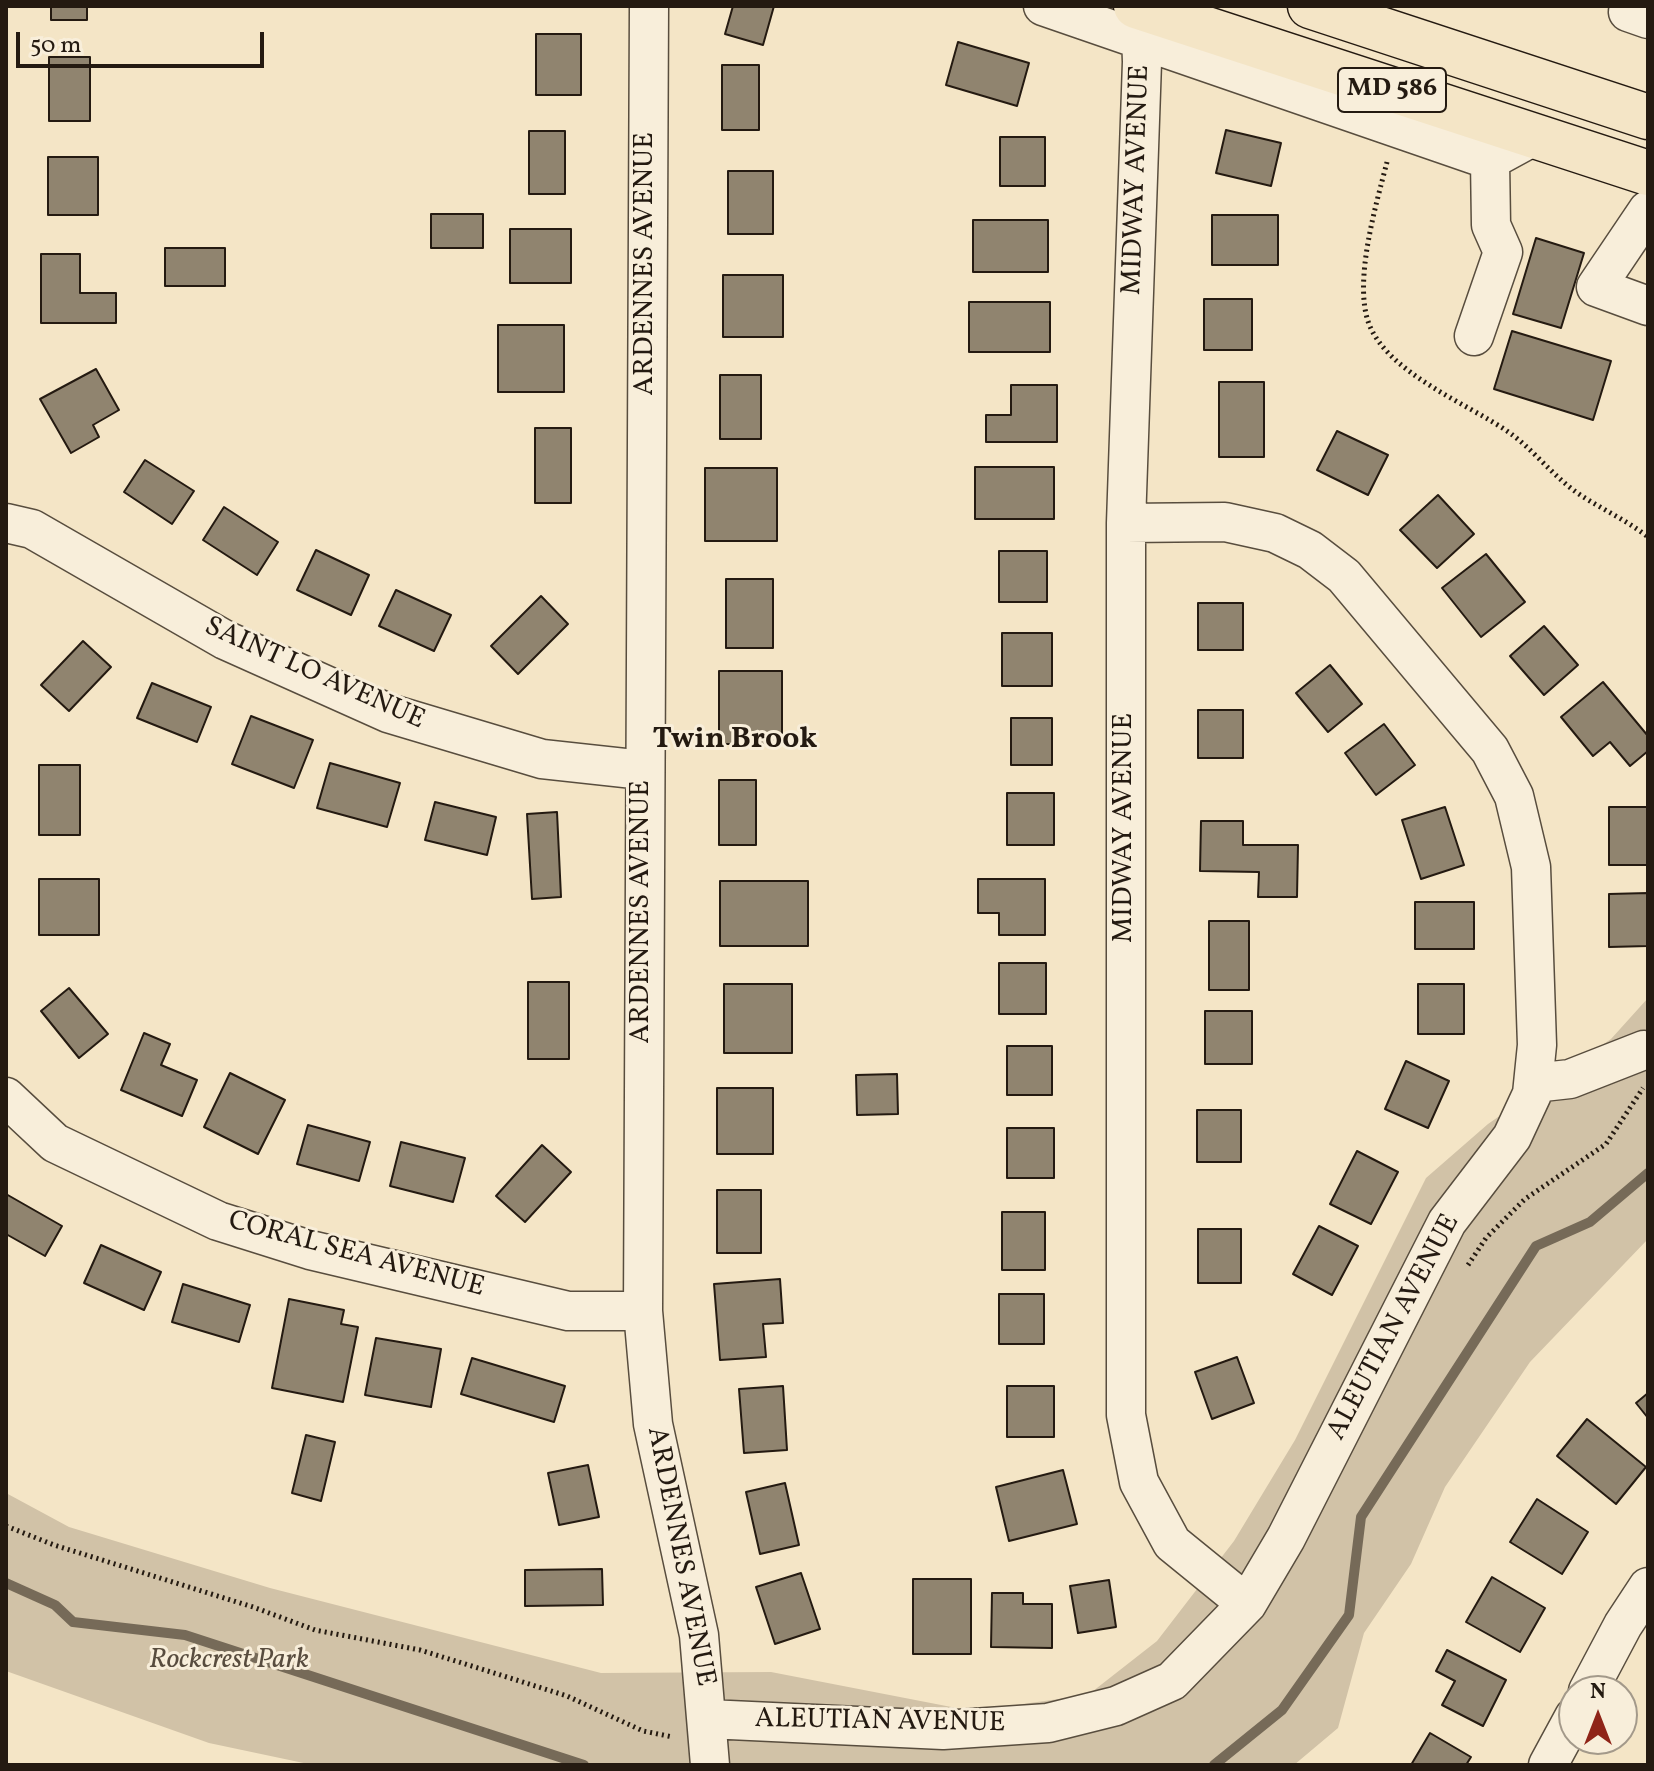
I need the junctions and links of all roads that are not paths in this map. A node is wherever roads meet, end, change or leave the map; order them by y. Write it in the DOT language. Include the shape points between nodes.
graph roads {
  1 [pos="649,6"];
  2 [pos="1043,6"];
  3 [pos="1310,6"];
  4 [pos="1630,6"];
  5 [pos="1140,14"];
  6 [pos="1648,19"];
  7 [pos="1648,117"];
  8 [pos="1534,136"];
  9 [pos="1490,160"];
  10 [pos="1648,173"];
  11 [pos="1648,210"];
  12 [pos="1648,306"];
  13 [pos="1474,336"];
  14 [pos="6,523"];
  15 [pos="1126,523"];
  16 [pos="643,770"];
  17 [pos="1646,1065"];
  18 [pos="1534,1083"];
  19 [pos="6,1097"];
  20 [pos="643,1311"];
  21 [pos="1648,1587"];
  22 [pos="1247,1604"];
  23 [pos="1596,1675"];
  24 [pos="710,1742"];
  25 [pos="1558,1747"];
  26 [pos="1548,1765"];
  1 -- 16 [label="street, ARDENNES AVENUE"];
  2 -- 5 [label="street"];
  3 -- 7 [label="main road, MD 586"];
  4 -- 6 [label="street" via="1628,12"];
  5 -- 8 [label="main road, MD 586"];
  5 -- 9 [label="street"];
  5 -- 15 [label="street, MIDWAY AVENUE"];
  8 -- 9 [label="street"];
  8 -- 10 [label="main road, MD 586"];
  9 -- 13 [label="street" via="1491,225 1503,252"];
  11 -- 12 [label="street" via="1596,287"];
  14 -- 16 [label="street, SAINT LO AVENUE" via="32,529 225,640 388,713 542,759"];
  15 -- 18 [label="street, ALEUTIAN AVENUE" via="1225,522 1275,533 1310,550 1344,576 1490,750 1514,796 1531,867"];
  15 -- 22 [label="street, MIDWAY AVENUE" via="1126,1415 1139,1482 1172,1543"];
  16 -- 20 [label="street, ARDENNES AVENUE"];
  17 -- 18 [label="street"];
  18 -- 22 [label="street, ALEUTIAN AVENUE" via="1512,1137 1447,1222"];
  19 -- 20 [label="street, CORAL SEA AVENUE" via="55,1143 218,1221 310,1250 568,1311"];
  20 -- 24 [label="street, ARDENNES AVENUE" via="653,1424 699,1635"];
  21 -- 23 [label="street"];
  22 -- 24 [label="street, ALEUTIAN AVENUE" via="1172,1681 1116,1706 1048,1723"];
  25 -- 26 [label="street"];
}
